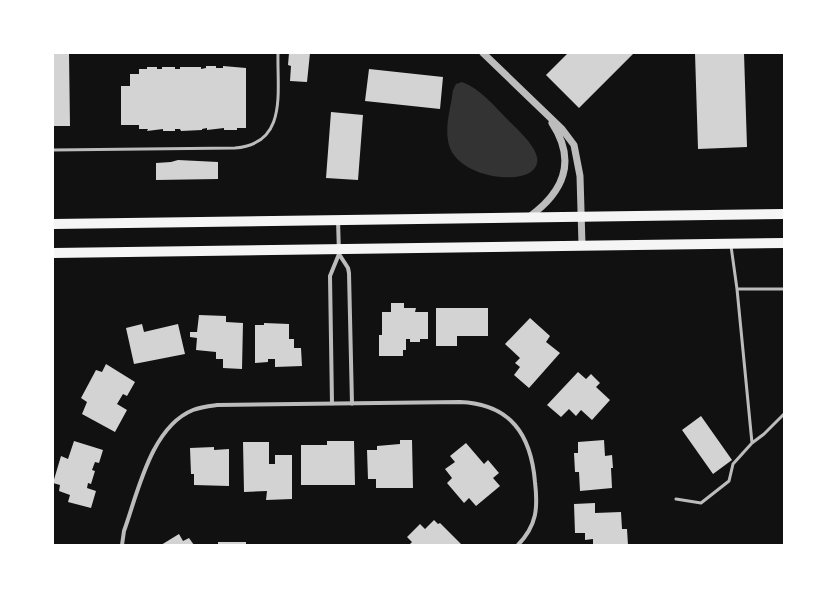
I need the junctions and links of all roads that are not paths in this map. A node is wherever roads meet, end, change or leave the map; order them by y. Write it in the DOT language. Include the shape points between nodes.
graph roads {
  1 [pos="278,53"];
  2 [pos="483,53"];
  3 [pos="545,112"];
  4 [pos="53,150"];
  5 [pos="784,214"];
  6 [pos="581,217"];
  7 [pos="529,218"];
  8 [pos="338,220"];
  9 [pos="53,224"];
  10 [pos="784,243"];
  11 [pos="731,244"];
  12 [pos="582,245"];
  13 [pos="339,252"];
  14 [pos="53,253"];
  15 [pos="737,289"];
  16 [pos="784,289"];
  17 [pos="332,404"];
  18 [pos="352,404"];
  19 [pos="784,414"];
  20 [pos="752,443"];
  21 [pos="676,499"];
  22 [pos="122,545"];
  23 [pos="518,545"];
  1 -- 4 [label="lane" via="276,113 272,128 254,145 235,148"];
  2 -- 3 [label="street"];
  3 -- 6 [label="street" via="574,145 580,176"];
  3 -- 7 [label="street" via="562,143 565,169 560,184 551,198"];
  5 -- 6 [label="main road"];
  6 -- 7 [label="main road"];
  6 -- 12 [label="street"];
  7 -- 8 [label="main road"];
  8 -- 9 [label="main road"];
  8 -- 13 [label="street"];
  10 -- 11 [label="main road"];
  11 -- 12 [label="main road"];
  11 -- 15 [label="lane"];
  12 -- 13 [label="main road"];
  13 -- 14 [label="main road"];
  13 -- 17 [label="street" via="330,276"];
  13 -- 18 [label="street" via="349,273"];
  15 -- 16 [label="lane"];
  15 -- 20 [label="lane"];
  17 -- 18 [label="street"];
  17 -- 22 [label="street" via="216,405 192,410 177,418 165,430 152,452 124,531"];
  18 -- 23 [label="street" via="473,402 506,416 518,428 530,450 538,504 531,528"];
  19 -- 20 [label="lane"];
  20 -- 21 [label="lane" via="733,464 729,481 701,503"];
}
